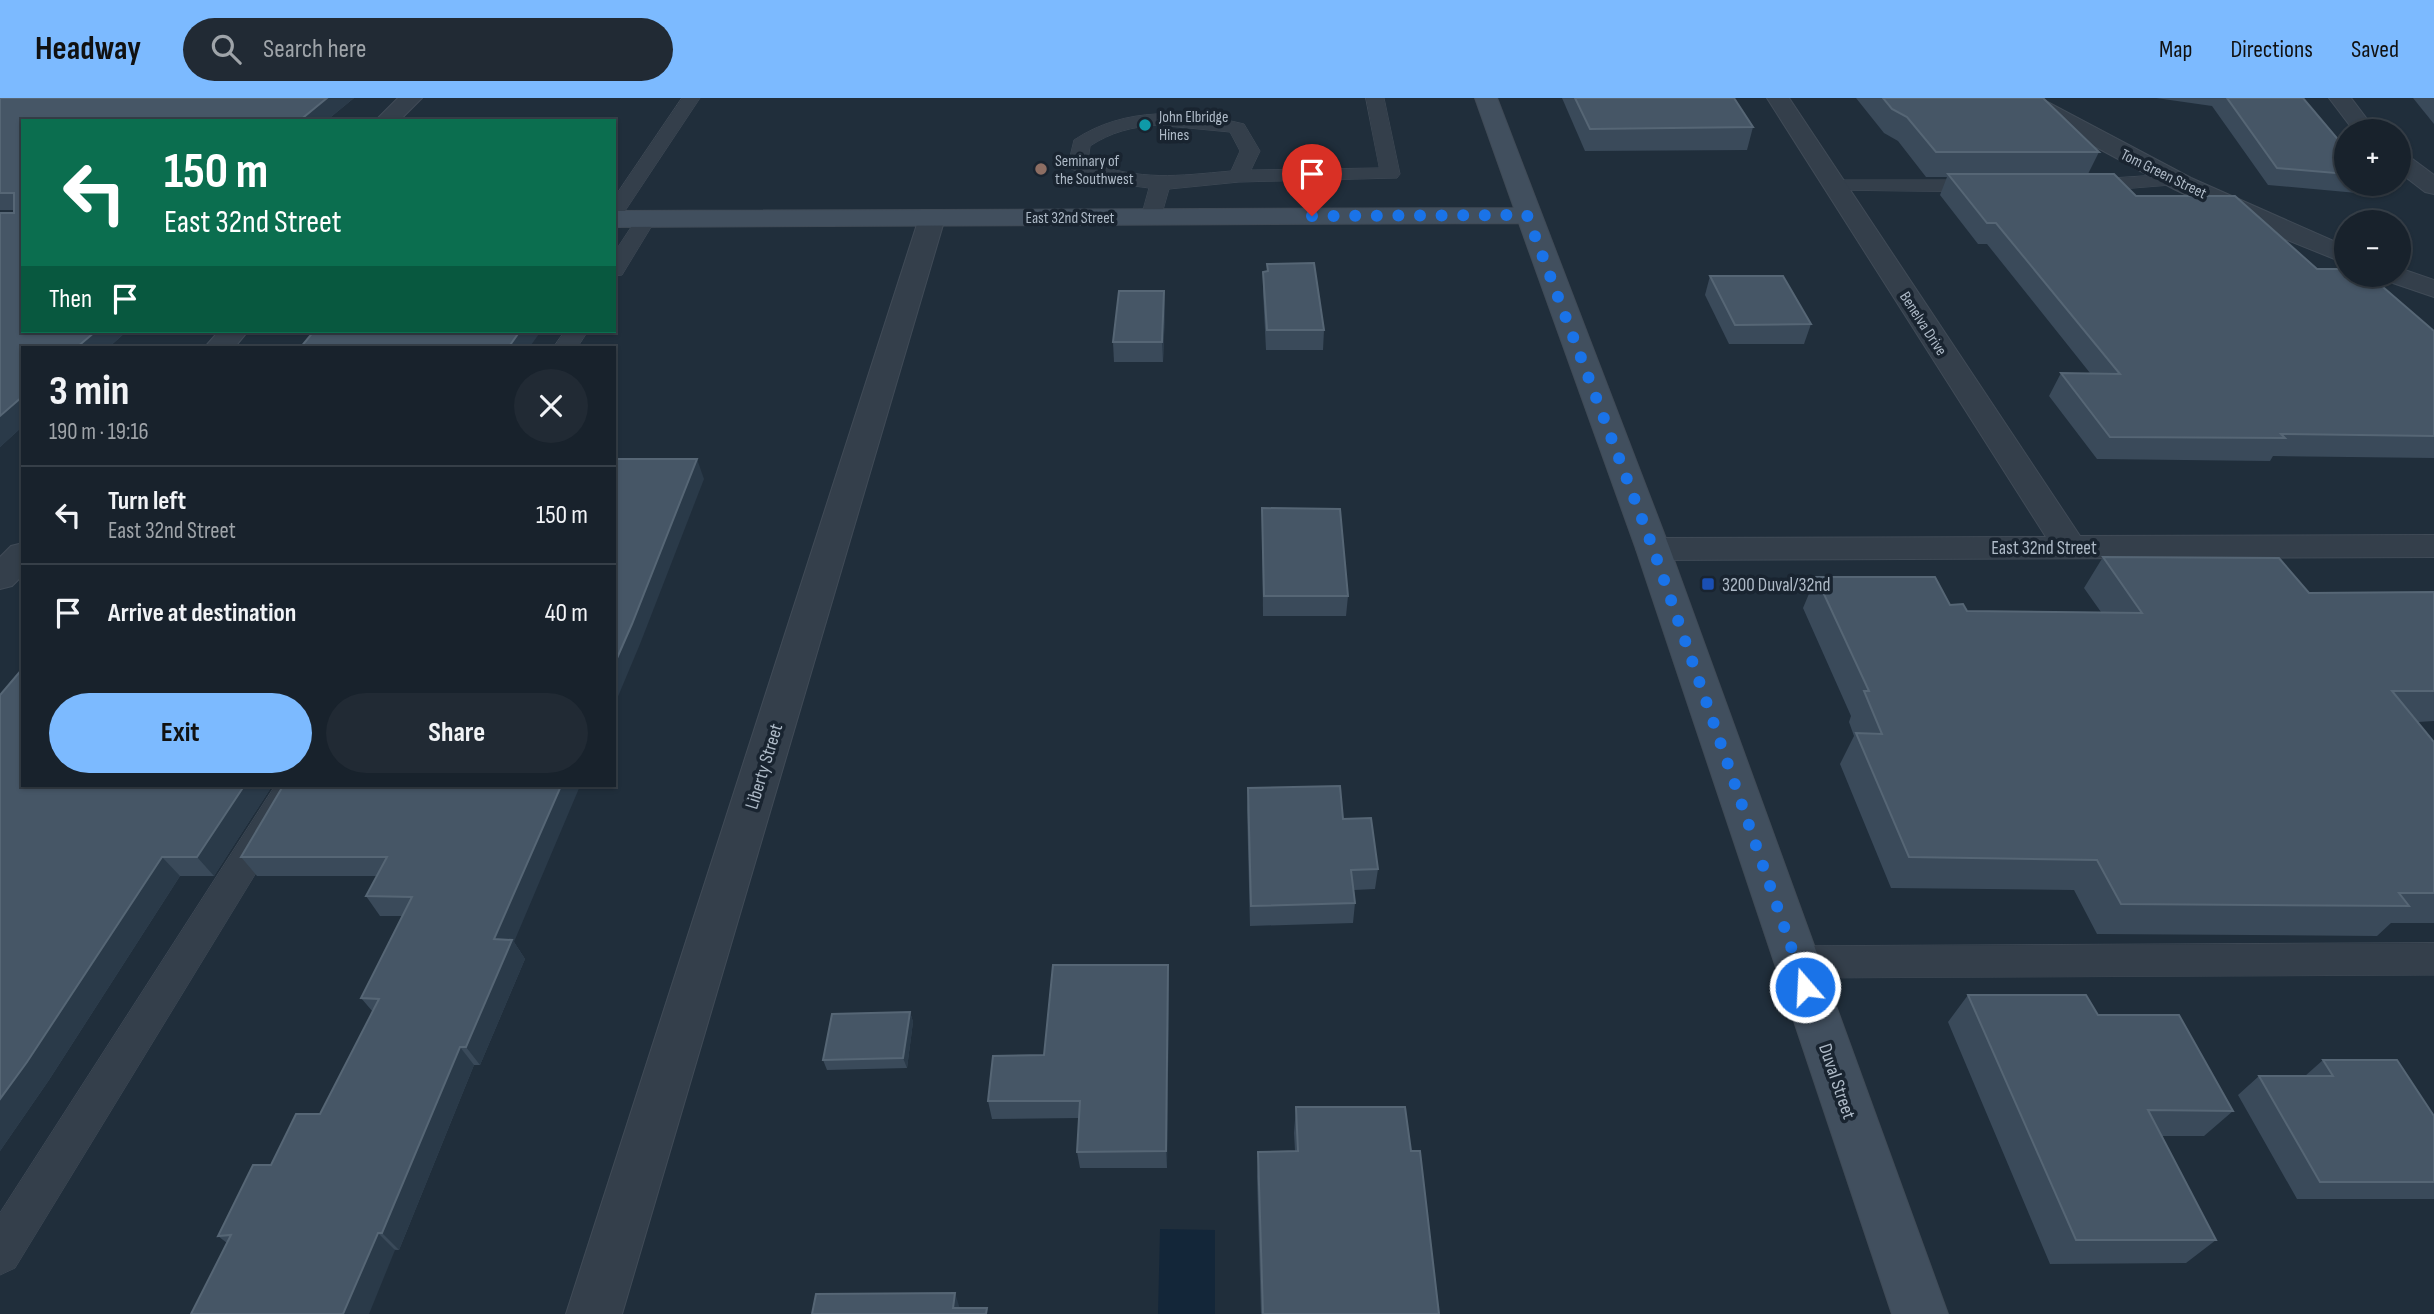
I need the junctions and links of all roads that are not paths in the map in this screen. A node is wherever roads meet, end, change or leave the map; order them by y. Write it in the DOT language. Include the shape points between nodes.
graph roads {
  1 [pos="411,98"];
  2 [pos="691,98"];
  3 [pos="1375,98"];
  4 [pos="1486,98"];
  5 [pos="1778,98"];
  6 [pos="2024,98"];
  7 [pos="2340,98"];
  8 [pos="388,119"];
  9 [pos="2356,119"];
  10 [pos="2411,160"];
  11 [pos="2434,163"];
  12 [pos="2411,169"];
  13 [pos="1239,176"];
  14 [pos="2176,180"];
  15 [pos="1160,184"];
  16 [pos="1836,186"];
  17 [pos="2003,186"];
  18 [pos="2059,186"];
  19 [pos="2434,187"];
  20 [pos="616,213"];
  21 [pos="1527,215"];
  22 [pos="616,216"];
  23 [pos="1152,217"];
  24 [pos="932,218"];
  25 [pos="646,219"];
  26 [pos="2334,250"];
  27 [pos="616,267"];
  28 [pos="2411,281"];
  29 [pos="2434,289"];
  30 [pos="232,333"];
  31 [pos="220,346"];
  32 [pos="2434,546"];
  33 [pos="2070,547"];
  34 [pos="1653,548"];
  35 [pos="21,556"];
  36 [pos="0,578"];
  37 [pos="291,787"];
  38 [pos="2434,959"];
  39 [pos="1796,962"];
  40 [pos="0,1253"];
  41 [pos="594,1314"];
  42 [pos="1920,1314"];
  1 -- 8 [label="street"];
  2 -- 20 [label="lane"];
  3 -- 13 [label="lane" via="1390,174"];
  4 -- 21 [label="street, Duval Street"];
  5 -- 16 [label="street, Benelva Drive"];
  6 -- 14 [label="street, Tom Green Street"];
  7 -- 9 [label="street"];
  10 -- 11 [label="street"];
  12 -- 19 [label="street"];
  13 -- 15 [label="lane"];
  13 -- 15 [label="lane" via="1250,151 1237,128 1203,120 1110,127 1080,144 1078,165 1112,177"];
  14 -- 18 [label="lane"];
  14 -- 26 [label="street, Tom Green Street"];
  15 -- 23 [label="lane"];
  16 -- 17 [label="lane"];
  16 -- 33 [label="street, Benelva Drive"];
  21 -- 23 [label="street, East 32nd Street"];
  21 -- 34 [label="street, Duval Street"];
  22 -- 25 [label="street, East 32nd Street"];
  23 -- 24 [label="street, East 32nd Street"];
  24 -- 25 [label="street, East 32nd Street"];
  24 -- 41 [label="street, Liberty Street"];
  25 -- 27 [label="lane"];
  28 -- 29 [label="street"];
  30 -- 31 [label="street"];
  32 -- 33 [label="street, East 32nd Street"];
  33 -- 34 [label="street, East 32nd Street"];
  34 -- 39 [label="street, Duval Street"];
  35 -- 36 [label="street"];
  37 -- 40 [label="lane"];
  38 -- 39 [label="lane"];
  39 -- 42 [label="street, Duval Street"];
}
